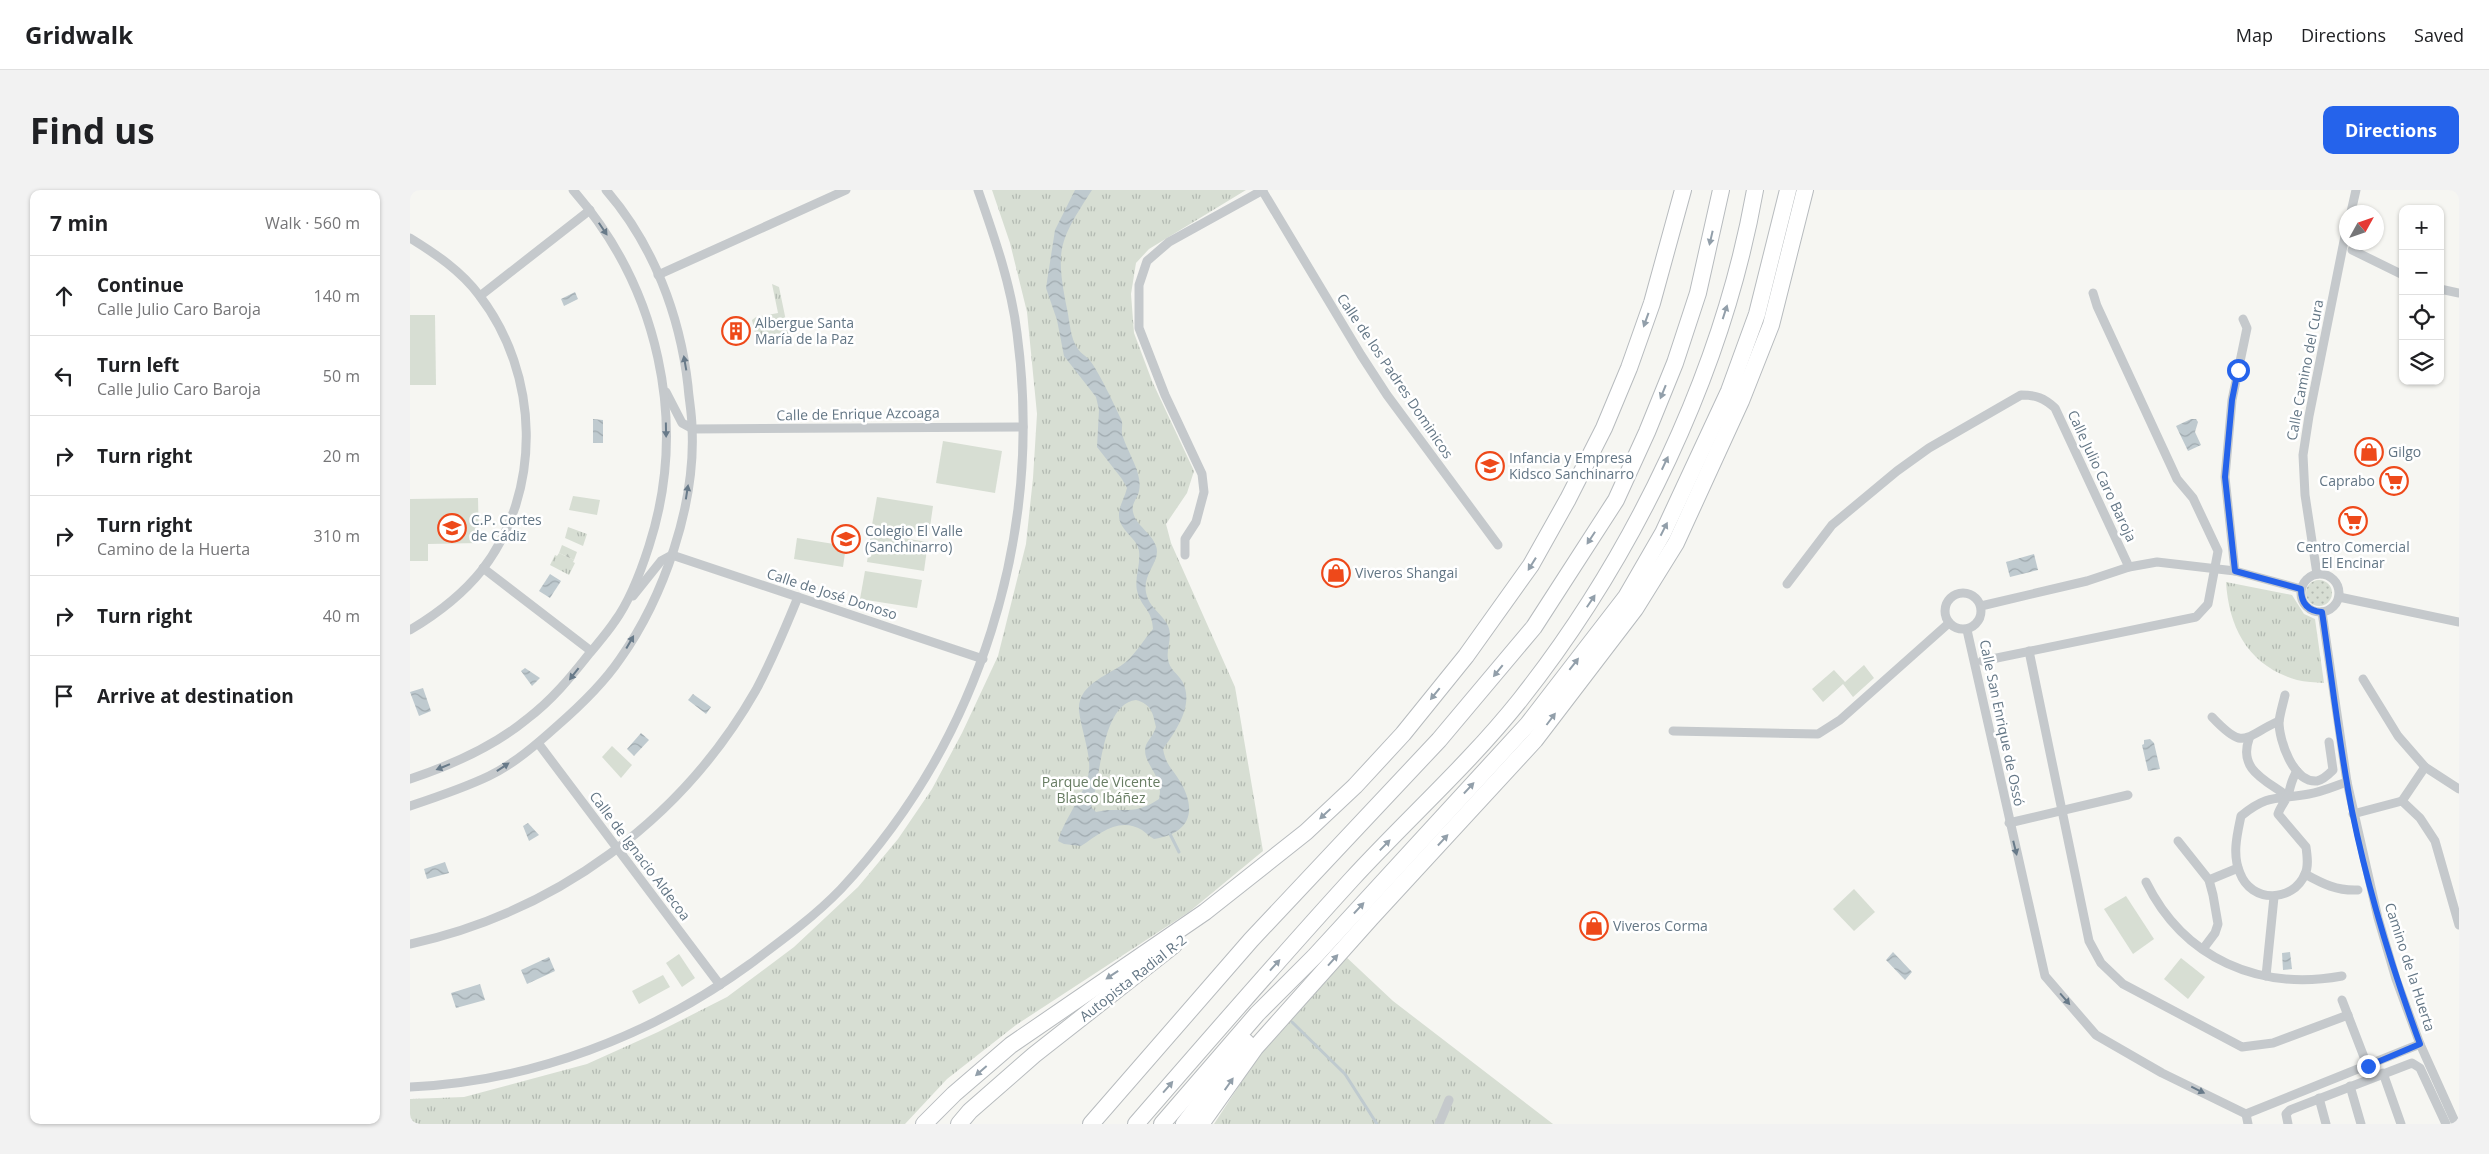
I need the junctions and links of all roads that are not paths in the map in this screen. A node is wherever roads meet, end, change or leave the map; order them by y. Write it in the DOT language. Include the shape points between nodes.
graph roads {
  1 [pos="573,190"];
  2 [pos="606,190"];
  3 [pos="846,190"];
  4 [pos="978,190"];
  5 [pos="1262,190"];
  6 [pos="1722,190"];
  7 [pos="1755,190"];
  8 [pos="1788,190"];
  9 [pos="1805,190"];
  10 [pos="2356,190"];
  11 [pos="1682,193"];
  12 [pos="2353,205"];
  13 [pos="590,210"];
  14 [pos="410,238"];
  15 [pos="2342,250"];
  16 [pos="2352,250"];
  17 [pos="2399,273"];
  18 [pos="658,274"];
  19 [pos="2444,290"];
  20 [pos="2093,293"];
  21 [pos="2459,293"];
  22 [pos="480,296"];
  23 [pos="2243,319"];
  24 [pos="664,390"];
  25 [pos="1023,427"];
  26 [pos="692,429"];
  27 [pos="1498,545"];
  28 [pos="672,555"];
  29 [pos="1185,555"];
  30 [pos="2129,567"];
  31 [pos="483,568"];
  32 [pos="2216,569"];
  33 [pos="2235,571"];
  34 [pos="2317,574"];
  35 [pos="1787,584"];
  36 [pos="2301,589"];
  37 [pos="798,597"];
  38 [pos="2339,597"];
  39 [pos="1981,606"];
  40 [pos="2322,612"];
  41 [pos="616,620"];
  42 [pos="2459,622"];
  43 [pos="1949,623"];
  44 [pos="410,630"];
  45 [pos="1967,630"];
  46 [pos="592,651"];
  47 [pos="2029,651"];
  48 [pos="983,659"];
  49 [pos="1982,661"];
  50 [pos="2363,679"];
  51 [pos="2286,695"];
  52 [pos="2212,717"];
  53 [pos="2279,721"];
  54 [pos="1673,731"];
  55 [pos="2249,739"];
  56 [pos="2329,742"];
  57 [pos="538,743"];
  58 [pos="2425,768"];
  59 [pos="2297,771"];
  60 [pos="410,779"];
  61 [pos="2347,782"];
  62 [pos="2459,789"];
  63 [pos="2128,795"];
  64 [pos="2287,796"];
  65 [pos="2402,801"];
  66 [pos="410,806"];
  67 [pos="2063,812"];
  68 [pos="2353,814"];
  69 [pos="2009,823"];
  70 [pos="1306,832"];
  71 [pos="2178,841"];
  72 [pos="618,849"];
  73 [pos="2238,868"];
  74 [pos="2305,874"];
  75 [pos="2209,880"];
  76 [pos="2146,882"];
  77 [pos="2358,890"];
  78 [pos="2274,897"];
  79 [pos="2459,925"];
  80 [pos="410,944"];
  81 [pos="2203,949"];
  82 [pos="1314,956"];
  83 [pos="2266,976"];
  84 [pos="2342,976"];
  85 [pos="720,985"];
  86 [pos="2342,1000"];
  87 [pos="2348,1016"];
  88 [pos="2420,1044"];
  89 [pos="2364,1057"];
  90 [pos="2383,1073"];
  91 [pos="2350,1086"];
  92 [pos="410,1087"];
  93 [pos="2319,1098"];
  94 [pos="1449,1100"];
  95 [pos="1105,1106"];
  96 [pos="2246,1114"];
  97 [pos="924,1124"];
  98 [pos="959,1124"];
  99 [pos="1078,1124"];
  100 [pos="1090,1124"];
  101 [pos="1136,1124"];
  102 [pos="1162,1124"];
  103 [pos="1184,1124"];
  104 [pos="1201,1124"];
  105 [pos="1439,1124"];
  106 [pos="2248,1124"];
  107 [pos="2288,1124"];
  108 [pos="2326,1124"];
  109 [pos="2361,1124"];
  110 [pos="2401,1124"];
  111 [pos="2446,1124"];
  112 [pos="2456,1124"];
  1 -- 13 [label="street"];
  2 -- 18 [label="street" via="634,228"];
  3 -- 18 [label="street"];
  4 -- 25 [label="street" via="996,240 1017,331"];
  5 -- 27 [label="street, Calle de los Padres Dominicos" via="1376,379"];
  5 -- 29 [label="street" via="1169,242 1147,261 1139,285 1139,328 1165,395 1202,474 1204,492 1196,522 1185,539"];
  6 -- 95 [label="highway, one-way" via="1698,293 1675,363 1647,432 1616,500 1534,627 1439,740 1251,940"];
  101 -- 7 [label="highway, one-way" via="1353,878 1463,764 1518,702 1563,643 1602,584 1642,512 1703,378 1729,299"];
  82 -- 8 [label="highway, one-way" via="1528,724 1626,597 1663,532 1729,391 1757,314"];
  104 -- 9 [label="highway, one-way" via="1255,1048 1536,740 1635,609 1676,543 1741,401 1770,325"];
  10 -- 12 [label="street"];
  11 -- 70 [label="highway, one-way" via="1652,303 1604,428 1531,565 1466,656 1403,734"];
  13 -- 22 [label="street"];
  13 -- 24 [label="street, one-way" via="621,256 645,307 660,359"];
  14 -- 22 [label="street" via="434,252"];
  15 -- 34 [label="street, Calle Camino del Cura" via="2303,455 2305,495"];
  16 -- 17 [label="street"];
  26 -- 18 [label="street, one-way" via="686,366 676,319"];
  19 -- 21 [label="street"];
  20 -- 32 [label="street" via="2176,478 2193,498 2218,551"];
  22 -- 31 [label="street" via="509,346 522,383 528,432 523,480 508,527"];
  23 -- 33 [label="street" via="2247,328 2232,400 2225,477"];
  24 -- 26 [label="street" via="682,423"];
  24 -- 41 [label="street, one-way" via="666,467 657,520 640,572"];
  25 -- 26 [label="street, Calle de Enrique Azcoaga"];
  25 -- 48 [label="street" via="1021,491 1015,533 1006,583"];
  28 -- 26 [label="street, one-way" via="688,488"];
  28 -- 37 [label="street, Calle de José Donoso"];
  28 -- 41 [label="street" via="661,561"];
  57 -- 28 [label="street, one-way" via="584,702 620,660 654,602"];
  30 -- 32 [label="street" via="2157,562"];
  30 -- 35 [label="street, Calle Julio Caro Baroja" via="2056,408 2044,398 2021,395 1929,448 1897,471 1832,525"];
  30 -- 39 [label="street" via="2087,581"];
  31 -- 44 [label="street" via="444,608"];
  31 -- 46 [label="street"];
  32 -- 33 [label="street"];
  32 -- 47 [label="street" via="2208,604 2196,617"];
  33 -- 36 [label="street"];
  34 -- 36 [label="street" via="2304,582"];
  34 -- 38 [label="street" via="2331,577"];
  36 -- 40 [label="street" via="2308,608"];
  37 -- 48 [label="street, Calle de José Donoso"];
  37 -- 72 [label="street" via="756,689 716,750 664,808"];
  38 -- 40 [label="street" via="2336,605"];
  38 -- 42 [label="street"];
  39 -- 43 [label="street" via="1971,594 1955,594 1945,607"];
  39 -- 45 [label="street" via="1979,621"];
  40 -- 61 [label="street, Camino de la Huerta"];
  41 -- 46 [label="street"];
  43 -- 45 [label="street" via="1957,629"];
  43 -- 54 [label="street" via="1840,720 1818,734"];
  45 -- 69 [label="street, Calle San Enrique de Ossó"];
  46 -- 60 [label="street, one-way" via="562,689 526,720 487,746"];
  47 -- 49 [label="street"];
  47 -- 67 [label="street"];
  48 -- 85 [label="street" via="937,757 881,840 840,890 790,934"];
  50 -- 58 [label="street" via="2398,736"];
  51 -- 53 [label="street"];
  52 -- 55 [label="street" via="2227,732 2240,739"];
  53 -- 55 [label="street" via="2262,728"];
  53 -- 59 [label="street" via="2282,742"];
  55 -- 64 [label="street" via="2246,758 2250,766 2265,782"];
  56 -- 59 [label="street" via="2333,770 2325,778 2316,781"];
  66 -- 57 [label="street, one-way" via="491,775"];
  57 -- 72 [label="street, Calle de Ignacio Aldecoa"];
  58 -- 62 [label="street"];
  58 -- 65 [label="street"];
  59 -- 64 [label="street" via="2290,780"];
  61 -- 64 [label="street" via="2309,794"];
  61 -- 68 [label="street, Camino de la Huerta"];
  63 -- 67 [label="street, Calle San Enrique de Ossó"];
  64 -- 73 [label="street" via="2256,804 2241,816 2236,839"];
  64 -- 74 [label="street" via="2278,814 2306,847"];
  65 -- 68 [label="street"];
  65 -- 79 [label="street" via="2420,818 2435,841"];
  67 -- 69 [label="street, Calle San Enrique de Ossó"];
  67 -- 87 [label="street" via="2089,941 2101,963 2123,984 2242,1047 2273,1043"];
  68 -- 88 [label="street, Camino de la Huerta" via="2381,926"];
  69 -- 96 [label="street, Calle San Enrique de Ossó, one-way" via="2045,976 2096,1035 2162,1073"];
  70 -- 97 [label="highway, one-way" via="1205,912 1011,1045"];
  70 -- 98 [label="highway, Autopista Radial R-2" via="1268,873 1034,1055"];
  71 -- 75 [label="street"];
  72 -- 80 [label="street" via="573,881 500,917"];
  72 -- 85 [label="street, Calle de Ignacio Aldecoa"];
  73 -- 75 [label="street"];
  73 -- 78 [label="street" via="2249,886 2260,894"];
  74 -- 77 [label="street" via="2326,886 2345,891"];
  74 -- 78 [label="street" via="2292,890"];
  75 -- 81 [label="street" via="2218,924"];
  76 -- 81 [label="street" via="2158,906 2171,922"];
  78 -- 83 [label="street"];
  81 -- 83 [label="street" via="2242,971"];
  82 -- 102 [label="highway" via="1257,1014"];
  82 -- 103 [label="highway"];
  83 -- 84 [label="street" via="2297,980"];
  85 -- 92 [label="street" via="648,1025 588,1050 510,1073 459,1083"];
  86 -- 87 [label="street"];
  87 -- 89 [label="street"];
  88 -- 96 [label="street"];
  88 -- 112 [label="street, Camino de la Huerta"];
  90 -- 91 [label="street"];
  90 -- 110 [label="street"];
  90 -- 111 [label="street" via="2412,1063 2420,1068"];
  91 -- 93 [label="street"];
  91 -- 109 [label="street"];
  93 -- 107 [label="street" via="2290,1110 2286,1114"];
  93 -- 108 [label="street"];
  94 -- 105 [label="street"];
  95 -- 99 [label="highway"];
  95 -- 100 [label="highway"];
  96 -- 106 [label="street"];
}
